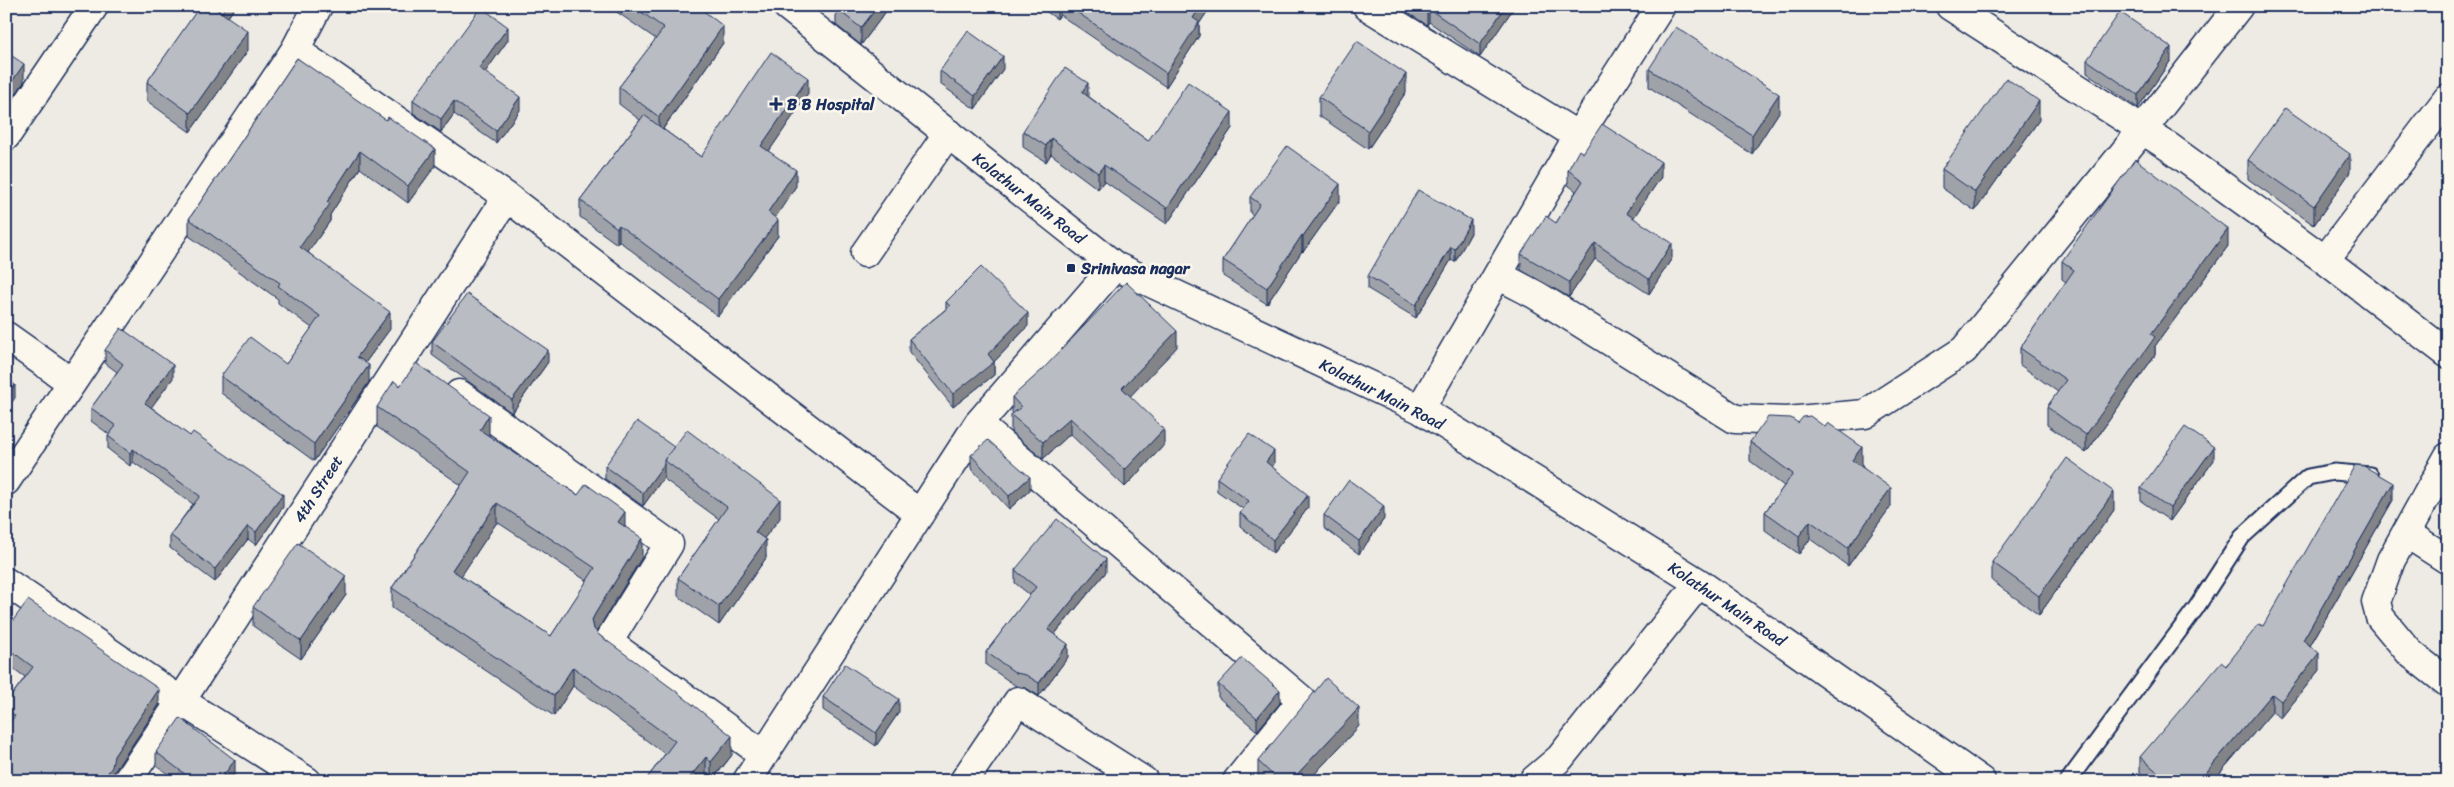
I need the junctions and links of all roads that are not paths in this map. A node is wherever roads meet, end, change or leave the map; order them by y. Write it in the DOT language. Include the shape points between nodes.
graph roads {
  1 [pos="94,6"];
  2 [pos="318,6"];
  3 [pos="787,6"];
  4 [pos="1367,6"];
  5 [pos="1660,6"];
  6 [pos="1950,6"];
  7 [pos="2239,6"];
  8 [pos="295,50"];
  9 [pos="2448,98"];
  10 [pos="2143,129"];
  11 [pos="948,133"];
  12 [pos="6,136"];
  13 [pos="1578,136"];
  14 [pos="507,196"];
  15 [pos="865,253"];
  16 [pos="2325,260"];
  17 [pos="1115,266"];
  18 [pos="1498,275"];
  19 [pos="6,336"];
  20 [pos="2448,354"];
  21 [pos="405,355"];
  22 [pos="71,382"];
  23 [pos="1420,409"];
  24 [pos="978,424"];
  25 [pos="2448,457"];
  26 [pos="2377,475"];
  27 [pos="6,481"];
  28 [pos="920,514"];
  29 [pos="2406,533"];
  30 [pos="2448,560"];
  31 [pos="6,582"];
  32 [pos="1699,583"];
  33 [pos="2448,683"];
  34 [pos="181,702"];
  35 [pos="764,755"];
  36 [pos="128,781"];
  37 [pos="307,781"];
  38 [pos="747,781"];
  39 [pos="964,781"];
  40 [pos="1144,781"];
  41 [pos="1237,781"];
  42 [pos="1533,781"];
  43 [pos="1981,781"];
  44 [pos="2068,781"];
  1 -- 12 [label="street"];
  2 -- 8 [label="street"];
  3 -- 11 [label="street, Kolathur Main Road"];
  4 -- 13 [label="street"];
  5 -- 13 [label="street"];
  6 -- 10 [label="street"];
  7 -- 10 [label="street"];
  8 -- 14 [label="street"];
  8 -- 22 [label="street"];
  9 -- 16 [label="street"];
  10 -- 16 [label="street"];
  10 -- 18 [label="street" via="1964,350 1865,414 1787,421 1735,419 1536,295"];
  11 -- 15 [label="street"];
  11 -- 17 [label="street, Kolathur Main Road"];
  13 -- 18 [label="street"];
  14 -- 21 [label="street, 4th Street"];
  14 -- 28 [label="street"];
  16 -- 20 [label="street"];
  17 -- 23 [label="street, Kolathur Main Road"];
  17 -- 24 [label="street"];
  18 -- 23 [label="street"];
  19 -- 22 [label="street"];
  21 -- 34 [label="street, 4th Street"];
  21 -- 35 [label="street" via="669,544 608,642"];
  22 -- 27 [label="street"];
  23 -- 32 [label="street, Kolathur Main Road"];
  24 -- 28 [label="street"];
  24 -- 41 [label="street" via="1302,700"];
  25 -- 29 [label="street"];
  26 -- 44 [label="lane" via="2334,472 2308,477 2242,537 2196,608"];
  28 -- 35 [label="street"];
  29 -- 30 [label="street"];
  29 -- 33 [label="street" via="2391,560 2376,602 2380,617 2410,653"];
  31 -- 34 [label="street"];
  32 -- 42 [label="street" via="1560,758"];
  32 -- 43 [label="street, Kolathur Main Road"];
  34 -- 36 [label="street, 4th Street"];
  34 -- 37 [label="street"];
  35 -- 38 [label="street"];
  39 -- 40 [label="street" via="1018,701"];
}
